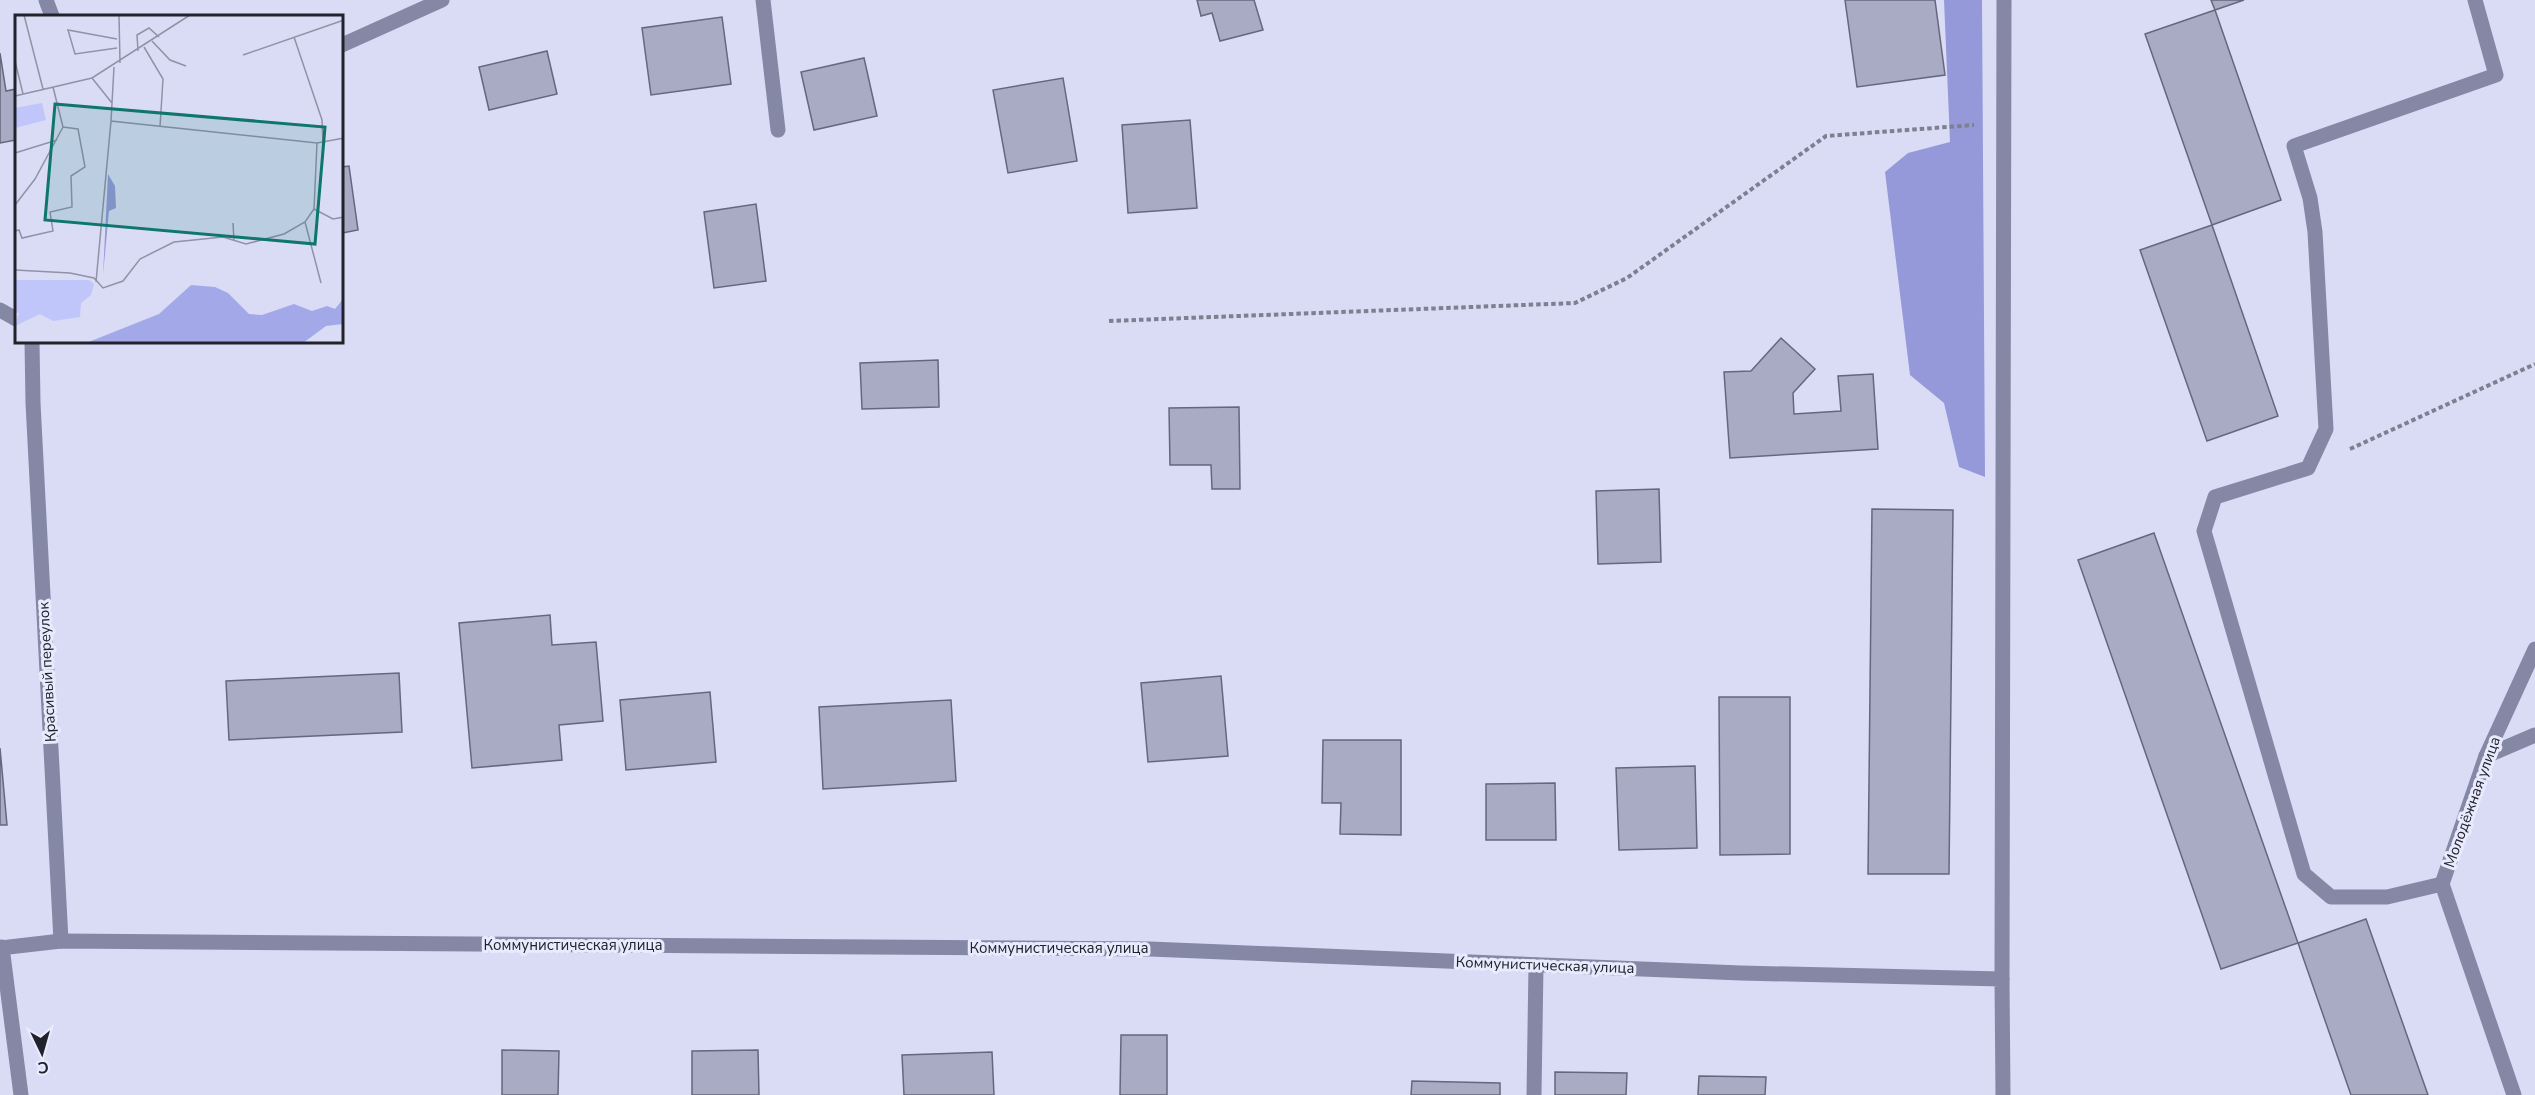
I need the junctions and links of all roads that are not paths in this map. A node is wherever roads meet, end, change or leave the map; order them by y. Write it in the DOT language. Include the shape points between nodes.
graph roads {
  1 [pos="46,0"];
  2 [pos="442,0"];
  3 [pos="763,0"];
  4 [pos="2004,0"];
  5 [pos="2475,0"];
  6 [pos="52,15"];
  7 [pos="344,44"];
  8 [pos="778,130"];
  9 [pos="0,310"];
  10 [pos="15,318"];
  11 [pos="32,344"];
  12 [pos="2535,649"];
  13 [pos="2535,735"];
  14 [pos="2486,756"];
  15 [pos="2442,884"];
  16 [pos="61,941"];
  17 [pos="1,948"];
  18 [pos="1536,965"];
  19 [pos="2002,979"];
  20 [pos="21,1095"];
  21 [pos="1534,1095"];
  22 [pos="2003,1095"];
  23 [pos="2514,1095"];
  1 -- 6 [label="street"];
  2 -- 7 [label="street"];
  3 -- 8 [label="street"];
  4 -- 19 [label="street"];
  5 -- 15 [label="street" via="2496,75 2294,146 2310,198 2315,232 2326,429 2308,468 2215,497 2204,531 2304,874 2331,897 2388,897"];
  9 -- 10 [label="street"];
  11 -- 16 [label="street, Красивый переулок"];
  12 -- 14 [label="street, Молодёжная улица"];
  13 -- 14 [label="street"];
  14 -- 15 [label="street, Молодёжная улица"];
  15 -- 23 [label="street, Молодёжная улица"];
  16 -- 17 [label="street, Коммунистическая улица"];
  16 -- 18 [label="street, Коммунистическая улица" via="1150,949"];
  17 -- 20 [label="street"];
  18 -- 19 [label="street, Коммунистическая улица"];
  18 -- 21 [label="street"];
  19 -- 22 [label="street"];
}
